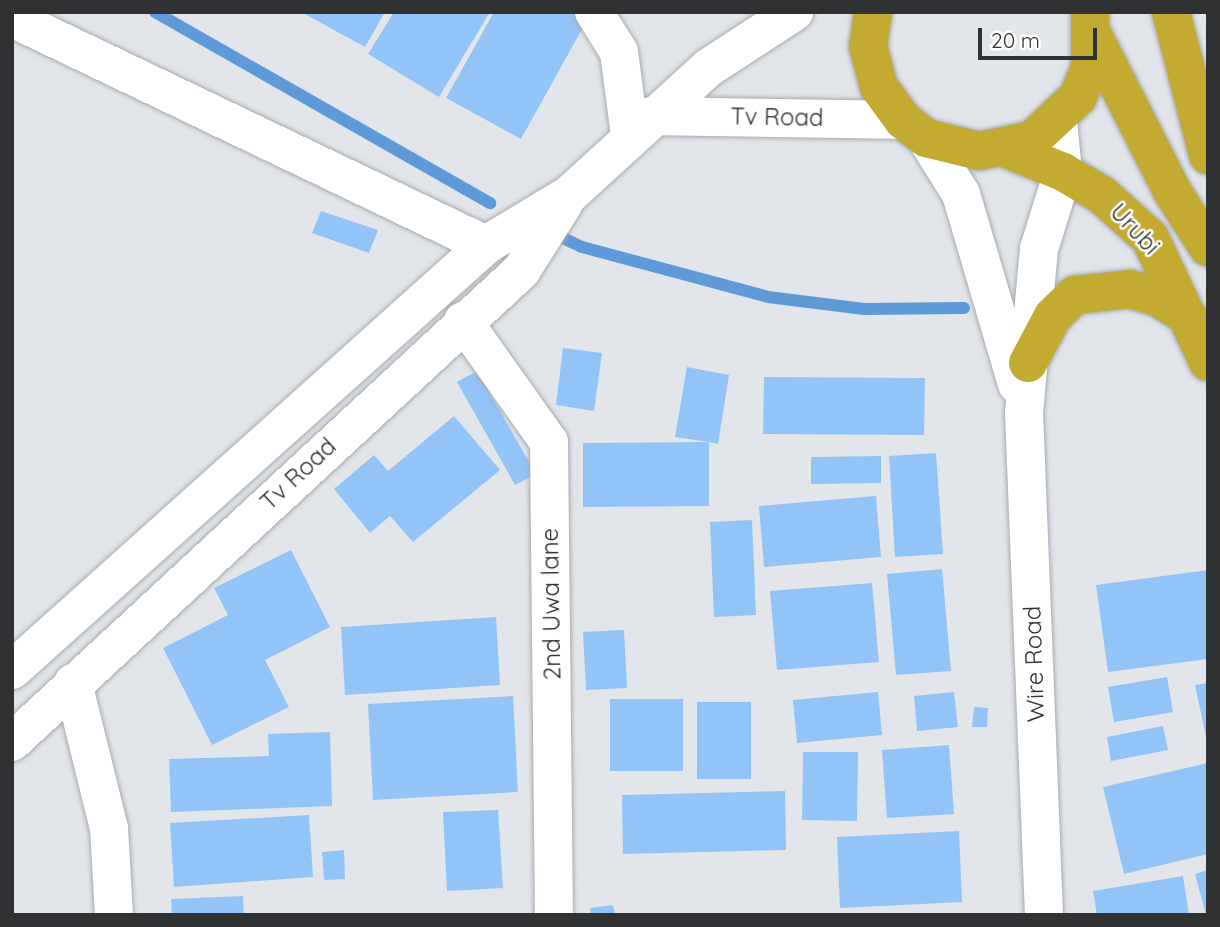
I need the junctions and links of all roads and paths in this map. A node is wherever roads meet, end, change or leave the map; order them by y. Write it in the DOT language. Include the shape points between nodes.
graph roads {
  1 [pos="594,12"];
  2 [pos="794,12"];
  3 [pos="873,12"];
  4 [pos="1171,12"];
  5 [pos="12,18"];
  6 [pos="1092,24"];
  7 [pos="1058,121"];
  8 [pos="640,126"];
  9 [pos="915,129"];
  10 [pos="1007,149"];
  11 [pos="1208,155"];
  12 [pos="1063,172"];
  13 [pos="569,195"];
  14 [pos="486,245"];
  15 [pos="1208,247"];
  16 [pos="1188,316"];
  17 [pos="463,321"];
  18 [pos="1208,362"];
  19 [pos="1028,363"];
  20 [pos="1024,413"];
  21 [pos="12,670"];
  22 [pos="73,683"];
  23 [pos="12,741"];
  24 [pos="114,915"];
  25 [pos="554,915"];
  26 [pos="1044,915"];
  1 -- 8 [label="street" via="619,52"];
  2 -- 8 [label="street, Tv Road" via="747,37"];
  3 -- 9 [label="highway" via="868,46 879,87"];
  4 -- 11 [label="highway"];
  5 -- 14 [label="street"];
  6 -- 7 [label="highway" via="1079,97"];
  6 -- 15 [label="highway" via="1172,191"];
  7 -- 10 [label="highway"];
  7 -- 12 [label="street, Wire Road"];
  8 -- 9 [label="street, Tv Road"];
  8 -- 13 [label="street, Tv Road"];
  9 -- 10 [label="highway" via="979,151"];
  9 -- 20 [label="street, Wire Road" via="961,194"];
  10 -- 12 [label="highway, Urubi"];
  12 -- 16 [label="highway, Urubi" via="1102,195 1150,238"];
  12 -- 19 [label="street, Wire Road" via="1039,249"];
  13 -- 14 [label="street, Tv Road"];
  13 -- 17 [label="street, Tv Road" via="521,271"];
  14 -- 21 [label="street, Tv Road"];
  16 -- 18 [label="highway, Urubi"];
  16 -- 19 [label="highway" via="1157,297 1130,289 1075,295 1053,316"];
  17 -- 22 [label="street, Tv Road"];
  17 -- 25 [label="street, 2nd Uwa lane" via="549,442"];
  19 -- 20 [label="street, Wire Road"];
  20 -- 26 [label="street, Wire Road"];
  22 -- 23 [label="street, Tv Road"];
  22 -- 24 [label="street" via="109,828"];
}
